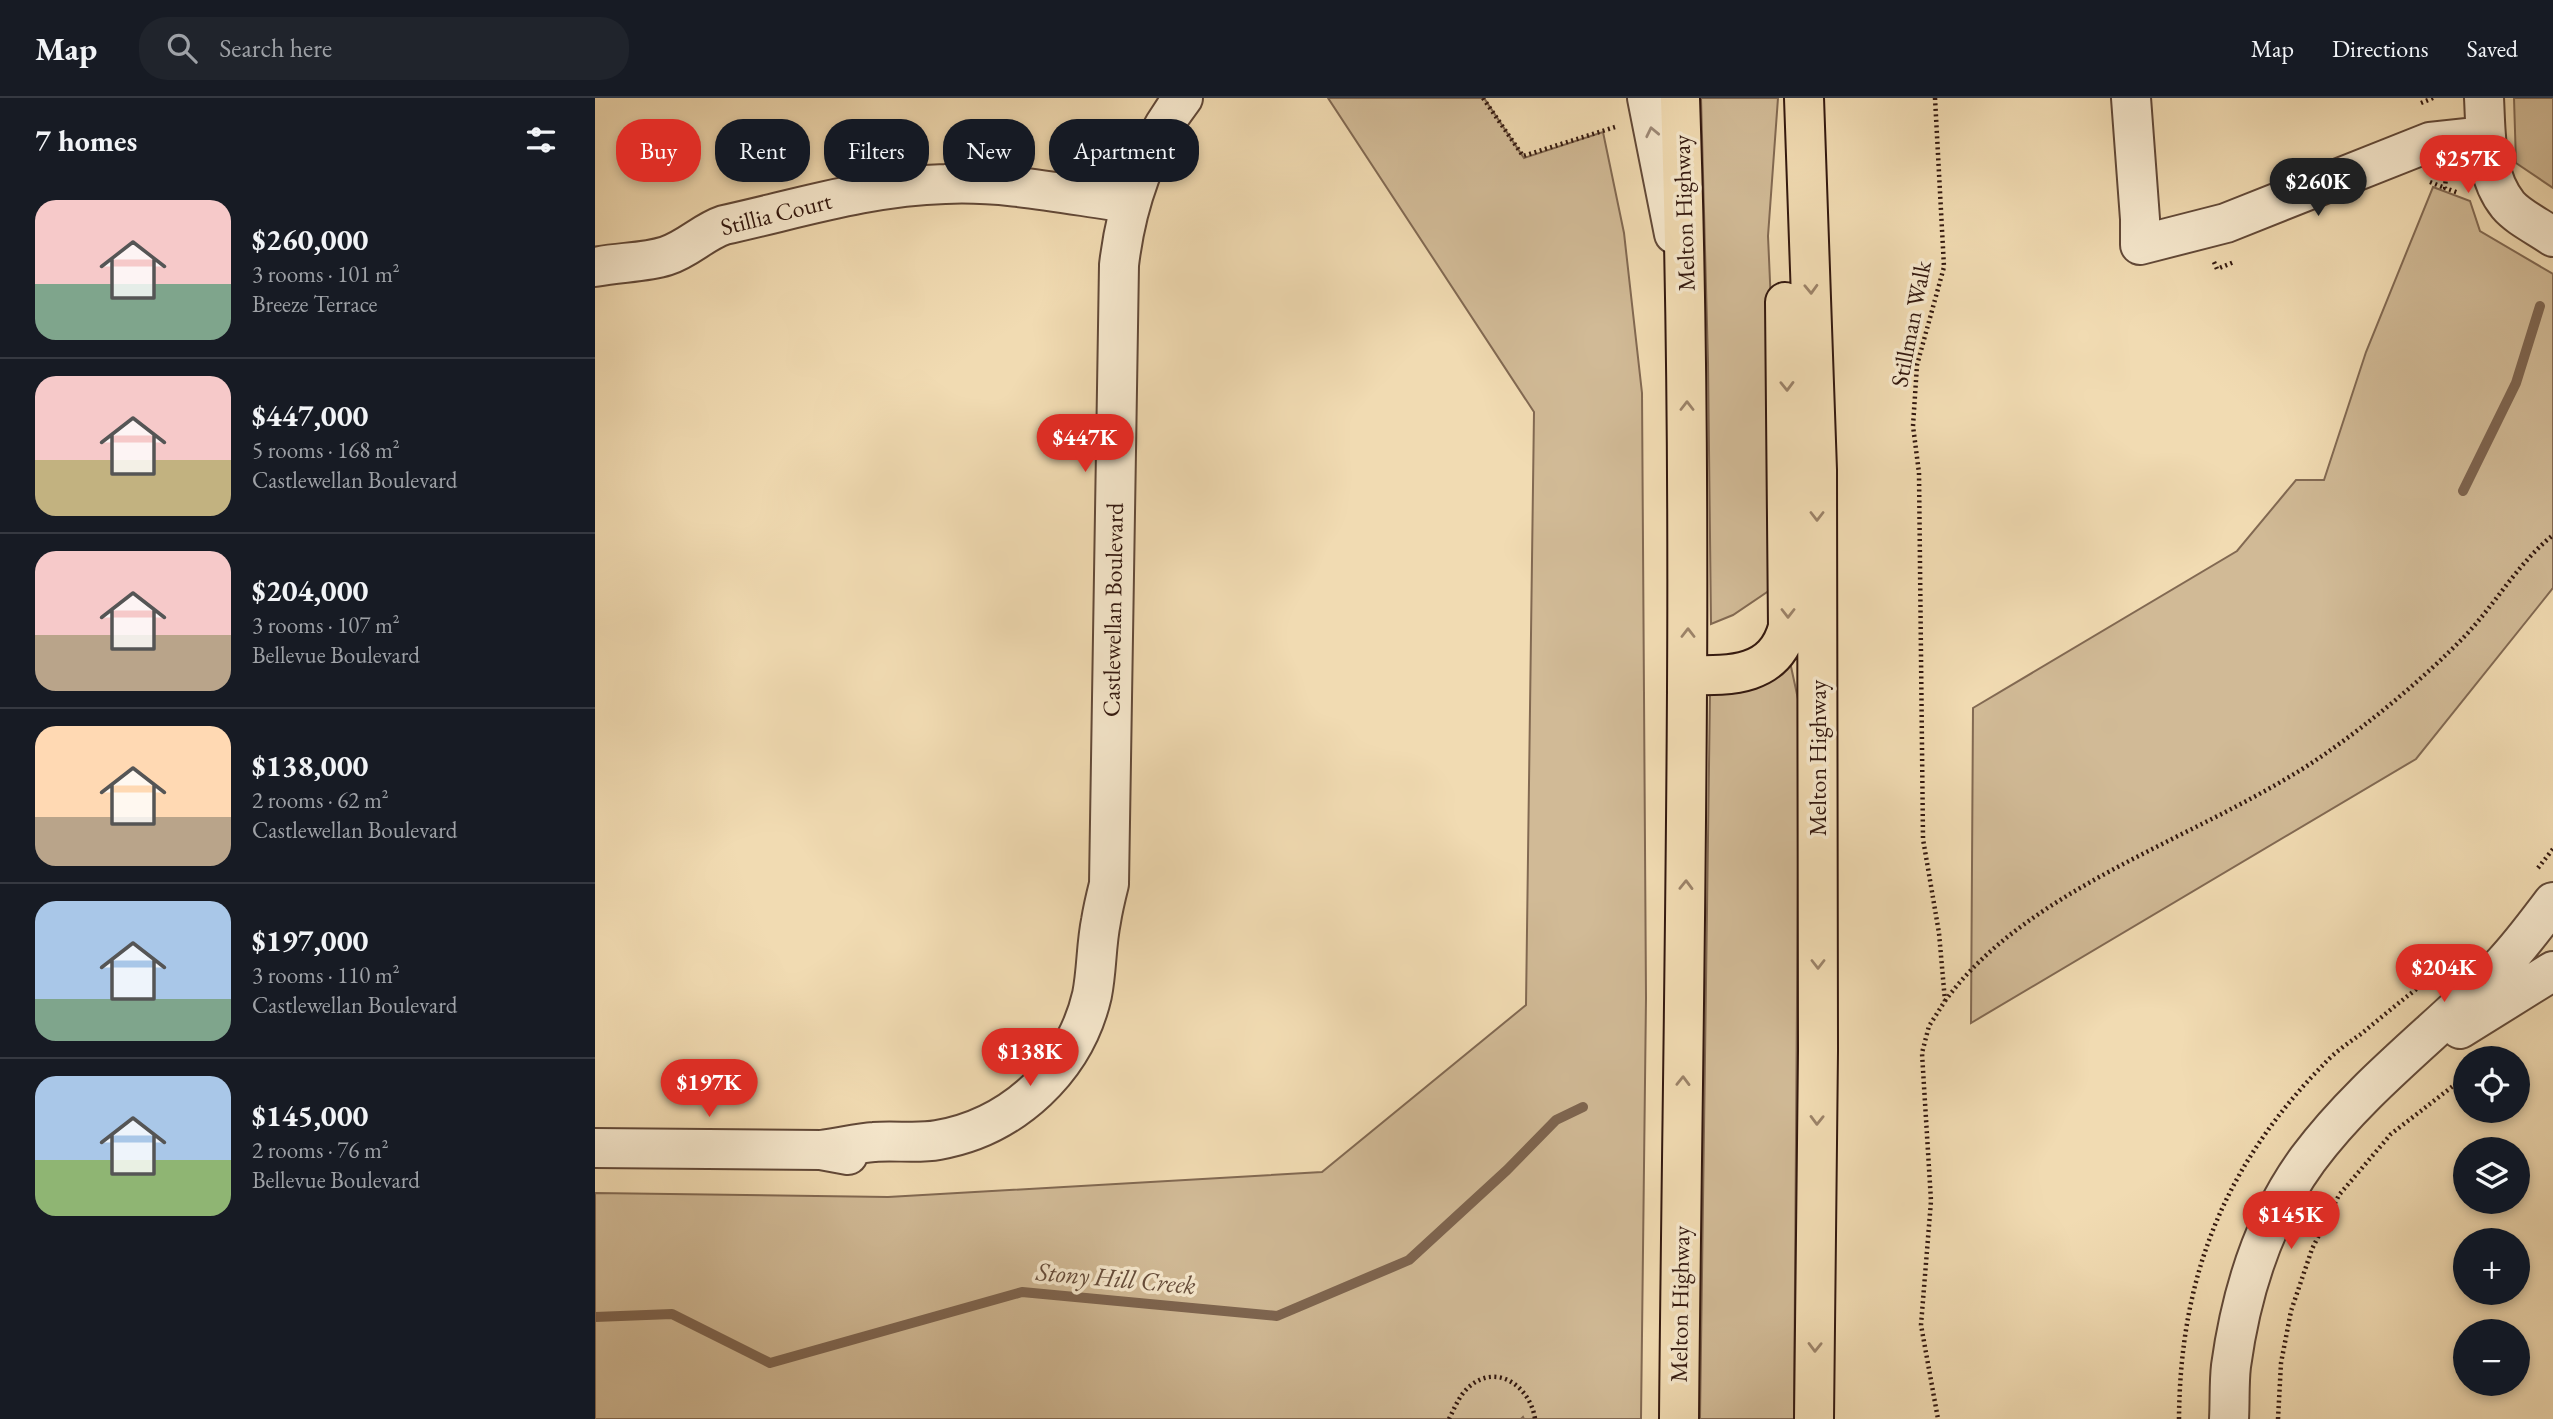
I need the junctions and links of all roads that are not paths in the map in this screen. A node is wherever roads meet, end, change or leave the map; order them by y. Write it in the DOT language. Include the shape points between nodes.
graph roads {
  1 [pos="1183,98"];
  2 [pos="1680,98"];
  3 [pos="1801,98"];
  4 [pos="2130,98"];
  5 [pos="2484,98"];
  6 [pos="1632,108"];
  7 [pos="2486,136"];
  8 [pos="1130,203"];
  9 [pos="2553,237"];
  10 [pos="595,267"];
  11 [pos="1686,294"];
  12 [pos="1689,675"];
  13 [pos="2553,902"];
  14 [pos="2553,971"];
  15 [pos="2368,1091"];
  16 [pos="595,1148"];
  17 [pos="1679,1419"];
  18 [pos="1814,1419"];
  19 [pos="2229,1419"];
  1 -- 8 [label="street, Castlewellan Boulevard" via="1153,147"];
  2 -- 11 [label="highway, Melton Highway"];
  3 -- 12 [label="highway, one-way" via="1785,207 1788,627 1784,642 1764,664 1733,674"];
  3 -- 18 [label="highway, Melton Highway, one-way" via="1817,470"];
  4 -- 7 [label="street" via="2140,246 2226,223 2430,142"];
  5 -- 7 [label="street"];
  11 -- 6 [label="street, one-way" via="1648,113"];
  7 -- 9 [label="street" via="2491,169 2509,206"];
  8 -- 10 [label="street, Stillia Court" via="979,184 917,185 724,225 666,256"];
  8 -- 16 [label="street, Castlewellan Boulevard" via="1119,265 1108,884 1091,997 1081,1027 1042,1086 1019,1107 999,1119 938,1140 821,1150"];
  12 -- 11 [label="highway, Melton Highway, one-way"];
  17 -- 12 [label="highway, Melton Highway, one-way"];
  13 -- 15 [label="street" via="2502,964"];
  14 -- 15 [label="street"];
  15 -- 19 [label="street" via="2307,1160 2259,1249 2231,1367"];
}
